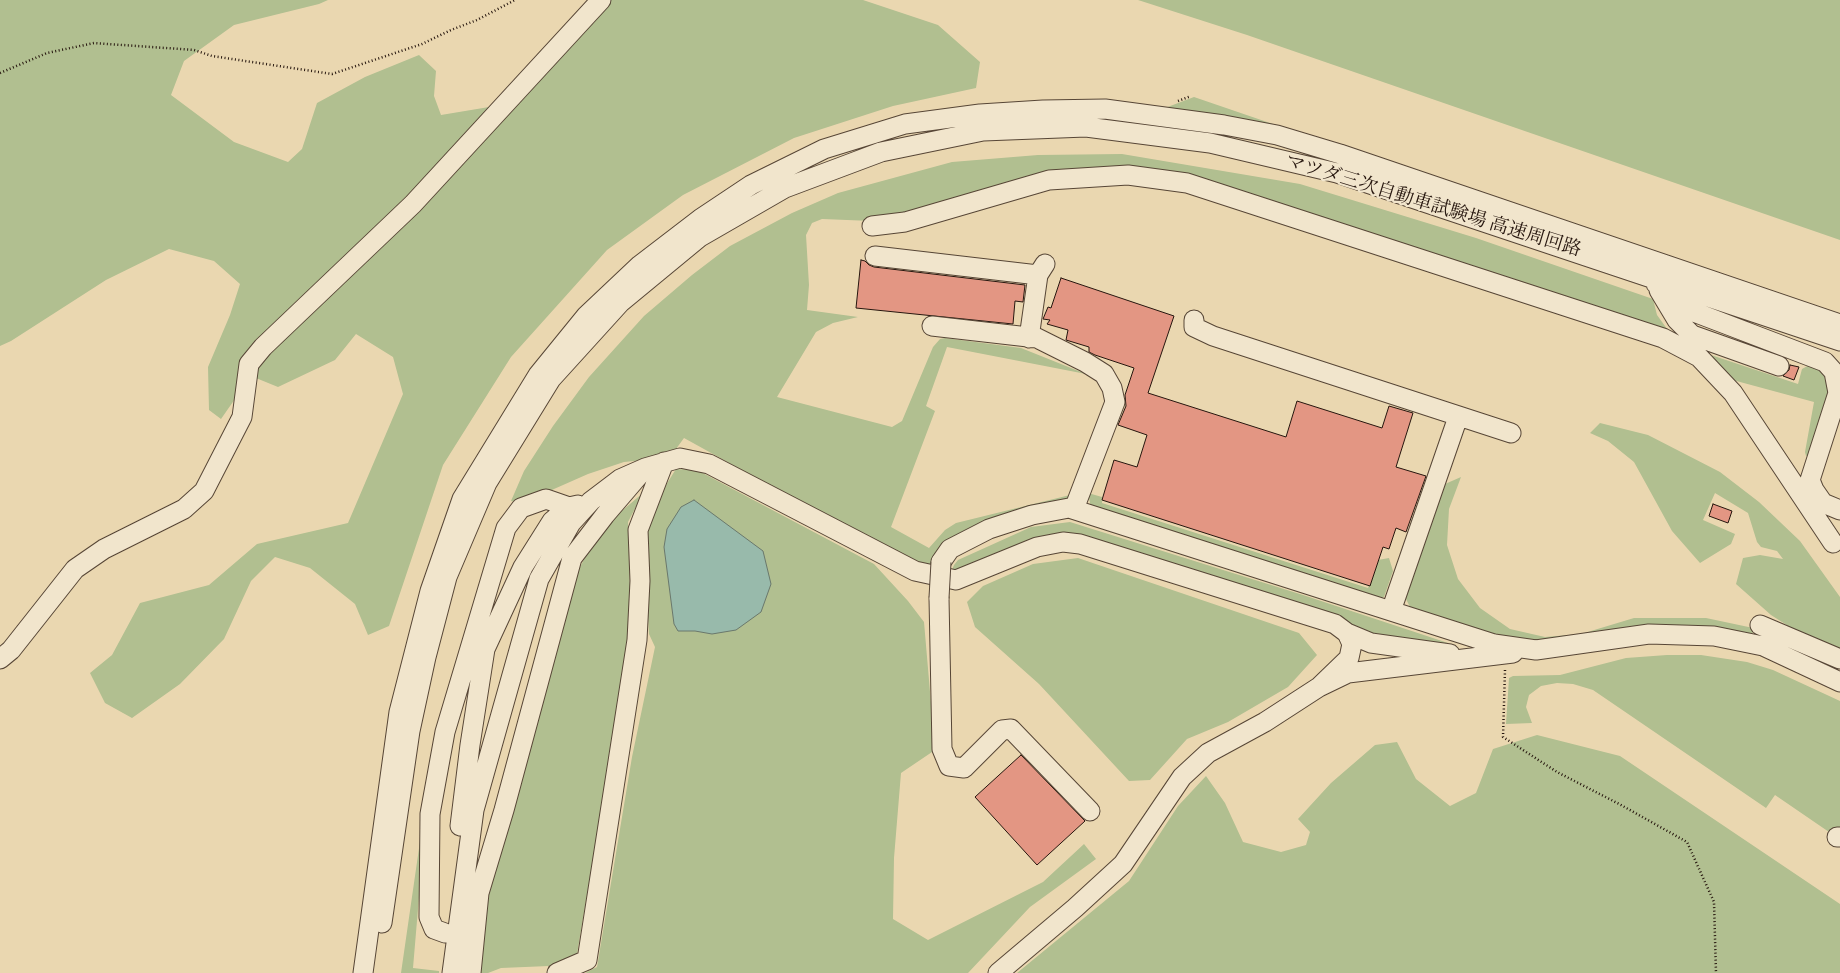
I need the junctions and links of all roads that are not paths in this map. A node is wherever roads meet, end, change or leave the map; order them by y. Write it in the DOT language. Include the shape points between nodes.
graph roads {
  1 [pos="601,0"];
  2 [pos="872,226"];
  3 [pos="875,256"];
  4 [pos="1640,273"];
  5 [pos="1656,285"];
  6 [pos="1194,320"];
  7 [pos="1840,324"];
  8 [pos="932,326"];
  9 [pos="1029,338"];
  10 [pos="1840,341"];
  11 [pos="1779,366"];
  12 [pos="1839,392"];
  13 [pos="1458,417"];
  14 [pos="1511,433"];
  15 [pos="664,462"];
  16 [pos="645,468"];
  17 [pos="591,501"];
  18 [pos="569,507"];
  19 [pos="1074,509"];
  20 [pos="1840,511"];
  21 [pos="1836,548"];
  22 [pos="1391,611"];
  23 [pos="1760,625"];
  24 [pos="1347,633"];
  25 [pos="1536,650"];
  26 [pos="1476,657"];
  27 [pos="0,659"];
  28 [pos="1840,659"];
  29 [pos="1840,682"];
  30 [pos="1318,687"];
  31 [pos="1090,811"];
  32 [pos="451,934"];
  33 [pos="363,973"];
  34 [pos="375,973"];
  35 [pos="452,973"];
  36 [pos="471,973"];
  37 [pos="557,973"];
  38 [pos="998,973"];
  1 -- 27 [label="street" via="413,204 262,347 250,364 242,417 204,491 184,509 104,549 75,569 11,650"];
  2 -- 21 [label="street" via="905,222 1050,180 1128,175 1187,183 1663,338 1699,357 1733,393"];
  3 -- 9 [label="street" via="1041,270"];
  4 -- 5 [label="street"];
  4 -- 10 [label="street, マツダ三次自動車試験場 高速周回路"];
  4 -- 34 [label="street, マツダ三次自動車試験場 高速周回路" via="1336,173 1210,142 1086,127 983,131 881,152 785,188 700,237 620,302 551,379 487,483 448,577 426,657 409,741"];
  5 -- 11 [label="street" via="1676,320 1692,335"];
  5 -- 12 [label="street" via="1694,312 1825,362 1834,372"];
  6 -- 13 [label="street" via="1194,327 1213,336"];
  7 -- 33 [label="street" via="1340,154 1276,135 1224,125 1105,110 1042,110 906,124 824,149 751,185 700,219 640,264 586,316 538,375 462,500 430,590 399,712"];
  8 -- 9 [label="street"];
  9 -- 19 [label="street" via="1037,338 1085,362 1104,374 1112,388 1115,402"];
  12 -- 20 [label="street" via="1810,480 1823,503"];
  13 -- 14 [label="street"];
  13 -- 22 [label="street"];
  15 -- 16 [label="street"];
  15 -- 24 [label="street" via="680,458 709,464 915,570 956,580 1037,547 1063,542 1080,544 1335,624"];
  15 -- 37 [label="street" via="638,530 637,640 586,960"];
  16 -- 17 [label="street" via="620,479"];
  16 -- 36 [label="street" via="572,558 481,886"];
  17 -- 18 [label="street"];
  17 -- 32 [label="street" via="571,523 539,579 474,810"];
  18 -- 32 [label="street" via="552,522 528,559 485,649 470,745"];
  18 -- 32 [label="street" via="546,499 520,508 506,528 445,732 430,814 429,917 434,929"];
  19 -- 22 [label="street"];
  19 -- 31 [label="street, bridge" via="1032,515 988,530 950,548 941,562 942,749 948,766 964,768 1002,730 1011,729"];
  20 -- 21 [label="street" via="1830,527"];
  22 -- 25 [label="street" via="1494,644"];
  23 -- 28 [label="street"];
  24 -- 26 [label="street" via="1371,644"];
  24 -- 30 [label="street" via="1352,644 1349,658"];
  25 -- 26 [label="street"];
  25 -- 29 [label="street" via="1649,634 1714,636 1762,646"];
  26 -- 30 [label="street" via="1348,674"];
  30 -- 38 [label="street" via="1265,722 1208,753 1182,777 1123,864"];
  32 -- 35 [label="street"];
}
